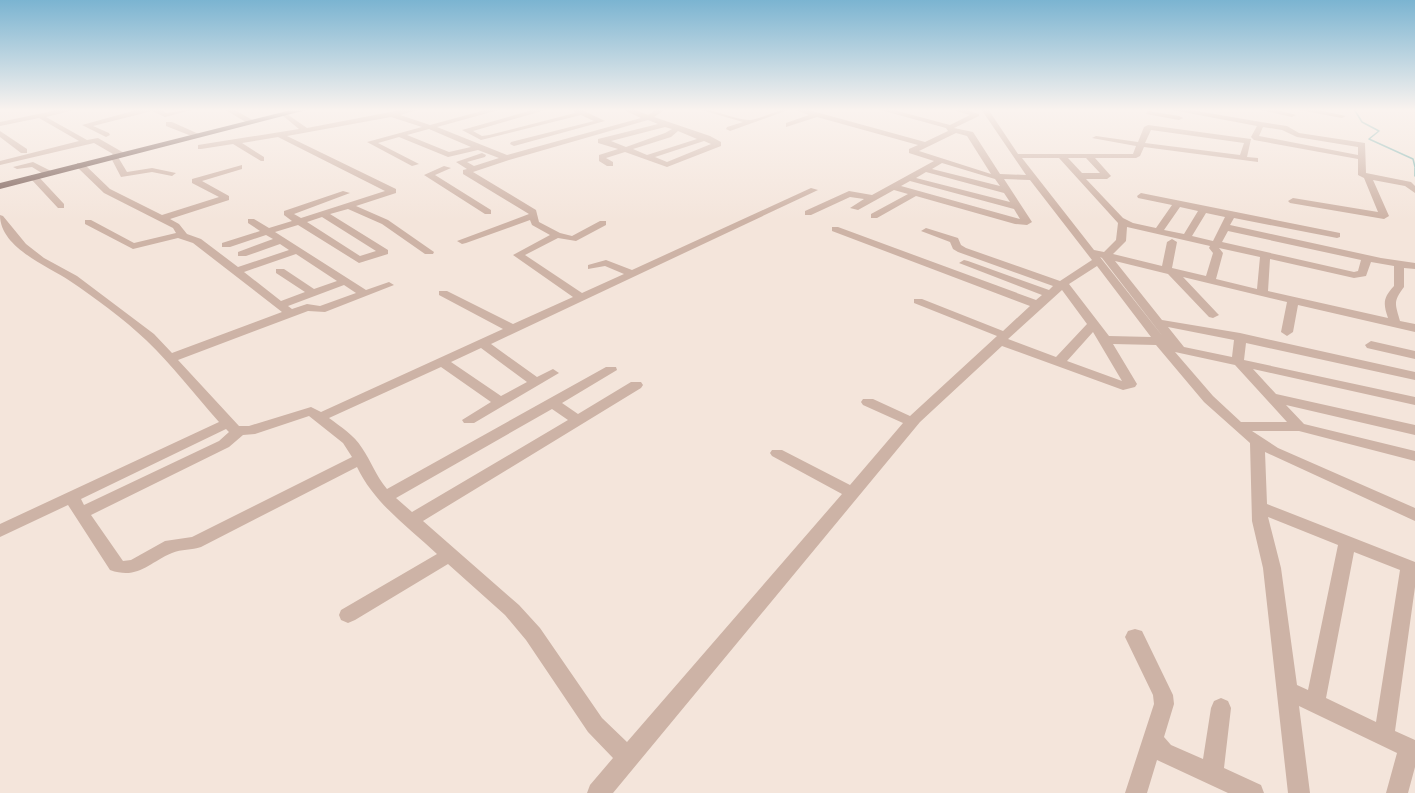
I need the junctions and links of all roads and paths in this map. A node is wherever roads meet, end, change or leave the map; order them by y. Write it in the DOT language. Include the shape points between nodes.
graph roads {
  1 [pos="17,146"];
  2 [pos="70,146"];
  3 [pos="106,146"];
  4 [pos="155,146"];
  5 [pos="208,146"];
  6 [pos="241,146"];
  7 [pos="303,146"];
  8 [pos="377,146"];
  9 [pos="426,146"];
  10 [pos="549,146"];
  11 [pos="617,146"];
  12 [pos="634,146"];
  13 [pos="682,146"];
  14 [pos="712,146"];
  15 [pos="924,146"];
  16 [pos="978,146"];
  17 [pos="1010,146"];
  18 [pos="1141,146"];
  19 [pos="1160,146"];
  20 [pos="1177,146"];
  21 [pos="1199,146"];
  22 [pos="1247,146"];
  23 [pos="1299,146"];
  24 [pos="1364,146"];
  25 [pos="201,147"];
  26 [pos="479,147"];
  27 [pos="625,149"];
  28 [pos="1177,149"];
  29 [pos="24,151"];
  30 [pos="493,152"];
  31 [pos="1198,152"];
  32 [pos="117,156"];
  33 [pos="1018,156"];
  34 [pos="1061,156"];
  35 [pos="1088,156"];
  36 [pos="506,158"];
  37 [pos="645,158"];
  38 [pos="1243,158"];
  39 [pos="1363,158"];
  40 [pos="261,159"];
  41 [pos="1255,160"];
  42 [pos="940,161"];
  43 [pos="0,163"];
  44 [pos="610,164"];
  45 [pos="80,165"];
  46 [pos="415,165"];
  47 [pos="239,167"];
  48 [pos="447,168"];
  49 [pos="471,168"];
  50 [pos="923,169"];
  51 [pos="0,170"];
  52 [pos="172,173"];
  53 [pos="48,174"];
  54 [pos="1079,176"];
  55 [pos="34,177"];
  56 [pos="998,177"];
  57 [pos="908,178"];
  58 [pos="1035,178"];
  59 [pos="1368,178"];
  60 [pos="0,186"];
  61 [pos="894,187"];
  62 [pos="814,190"];
  63 [pos="1415,190"];
  64 [pos="1007,191"];
  65 [pos="346,193"];
  66 [pos="915,193"];
  67 [pos="1141,196"];
  68 [pos="874,198"];
  69 [pos="1293,201"];
  70 [pos="312,204"];
  71 [pos="1177,204"];
  72 [pos="347,205"];
  73 [pos="61,206"];
  74 [pos="1018,207"];
  75 [pos="855,208"];
  76 [pos="1204,209"];
  77 [pos="325,212"];
  78 [pos="488,212"];
  79 [pos="808,213"];
  80 [pos="534,214"];
  81 [pos="874,216"];
  82 [pos="1231,216"];
  83 [pos="161,219"];
  84 [pos="251,221"];
  85 [pos="297,221"];
  86 [pos="88,222"];
  87 [pos="1,223"];
  88 [pos="1123,223"];
  89 [pos="1224,227"];
  90 [pos="835,229"];
  91 [pos="266,231"];
  92 [pos="926,231"];
  93 [pos="1158,232"];
  94 [pos="556,235"];
  95 [pos="1337,235"];
  96 [pos="183,236"];
  97 [pos="1186,238"];
  98 [pos="281,240"];
  99 [pos="462,241"];
  100 [pos="589,242"];
  101 [pos="1172,242"];
  102 [pos="1215,243"];
  103 [pos="226,245"];
  104 [pos="297,249"];
  105 [pos="429,252"];
  106 [pos="242,254"];
  107 [pos="1265,254"];
  108 [pos="1098,256"];
  109 [pos="1366,258"];
  110 [pos="963,263"];
  111 [pos="1399,264"];
  112 [pos="1415,266"];
  113 [pos="592,267"];
  114 [pos="280,271"];
  115 [pos="235,272"];
  116 [pos="1169,272"];
  117 [pos="634,274"];
  118 [pos="346,281"];
  119 [pos="1210,281"];
  120 [pos="389,285"];
  121 [pos="1053,292"];
  122 [pos="313,293"];
  123 [pos="443,293"];
  124 [pos="1262,293"];
  125 [pos="365,294"];
  126 [pos="582,298"];
  127 [pos="1293,300"];
  128 [pos="918,301"];
  129 [pos="285,309"];
  130 [pos="1213,315"];
  131 [pos="1160,323"];
  132 [pos="1395,323"];
  133 [pos="1092,324"];
  134 [pos="1415,327"];
  135 [pos="513,329"];
  136 [pos="1287,332"];
  137 [pos="1240,337"];
  138 [pos="1001,338"];
  139 [pos="1105,340"];
  140 [pos="482,343"];
  141 [pos="1163,343"];
  142 [pos="1371,345"];
  143 [pos="1179,349"];
  144 [pos="1305,351"];
  145 [pos="1415,355"];
  146 [pos="170,358"];
  147 [pos="442,362"];
  148 [pos="1059,362"];
  149 [pos="1238,362"];
  150 [pos="611,369"];
  151 [pos="553,373"];
  152 [pos="1415,375"];
  153 [pos="1314,378"];
  154 [pos="536,382"];
  155 [pos="636,384"];
  156 [pos="1271,397"];
  157 [pos="1415,401"];
  158 [pos="500,402"];
  159 [pos="868,402"];
  160 [pos="552,403"];
  161 [pos="321,417"];
  162 [pos="577,419"];
  163 [pos="469,420"];
  164 [pos="912,422"];
  165 [pos="1237,426"];
  166 [pos="234,427"];
  167 [pos="1299,428"];
  168 [pos="1415,430"];
  169 [pos="1257,442"];
  170 [pos="777,453"];
  171 [pos="1415,456"];
  172 [pos="360,459"];
  173 [pos="852,493"];
  174 [pos="71,497"];
  175 [pos="385,497"];
  176 [pos="1261,508"];
  177 [pos="81,513"];
  178 [pos="1415,514"];
  179 [pos="412,520"];
  180 [pos="0,531"];
  181 [pos="1347,542"];
  182 [pos="450,555"];
  183 [pos="1412,568"];
  184 [pos="348,615"];
  185 [pos="1135,637"];
  186 [pos="1287,690"];
  187 [pos="1315,702"];
  188 [pos="1221,708"];
  189 [pos="1384,735"];
  190 [pos="1153,740"];
  191 [pos="1412,750"];
  192 [pos="628,758"];
  193 [pos="1212,774"];
  194 [pos="598,793"];
  195 [pos="1136,793"];
  196 [pos="1253,793"];
  197 [pos="1299,793"];
  198 [pos="1397,793"];
  1 -- 29 [label="street"];
  2 -- 43 [label="street"];
  3 -- 32 [label="street"];
  4 -- 32 [label="main road"];
  5 -- 25 [label="street"];
  6 -- 40 [label="street"];
  7 -- 72 [label="street" via="393,190"];
  8 -- 46 [label="street"];
  9 -- 26 [label="street" via="448,155"];
  10 -- 36 [label="street"];
  11 -- 27 [label="street"];
  12 -- 27 [label="street"];
  13 -- 37 [label="street"];
  14 -- 37 [label="street" via="669,164"];
  15 -- 42 [label="street" via="912,152"];
  16 -- 56 [label="street"];
  17 -- 33 [label="street"];
  18 -- 35 [label="street" via="1136,156"];
  19 -- 28 [label="street"];
  20 -- 28 [label="street"];
  21 -- 31 [label="street"];
  22 -- 38 [label="street"];
  23 -- 39 [label="street"];
  24 -- 39 [label="street"];
  26 -- 30 [label="street"];
  27 -- 37 [label="street"];
  27 -- 44 [label="street" via="602,157"];
  28 -- 31 [label="street"];
  30 -- 36 [label="street"];
  30 -- 49 [label="street" via="460,162"];
  31 -- 38 [label="street"];
  32 -- 45 [label="main road"];
  32 -- 52 [label="street" via="123,175"];
  33 -- 34 [label="street"];
  33 -- 58 [label="street"];
  34 -- 35 [label="street"];
  34 -- 54 [label="street"];
  35 -- 54 [label="street" via="1107,176"];
  36 -- 49 [label="street"];
  38 -- 41 [label="street"];
  39 -- 59 [label="street" via="1362,175"];
  42 -- 50 [label="street"];
  42 -- 56 [label="street"];
  45 -- 53 [label="main road"];
  45 -- 83 [label="street" via="107,191"];
  47 -- 83 [label="street" via="195,181 226,198"];
  48 -- 78 [label="street" via="428,175 469,196"];
  49 -- 80 [label="street" via="466,172 488,190"];
  50 -- 57 [label="street"];
  50 -- 64 [label="street"];
  51 -- 53 [label="street" via="33,164"];
  53 -- 55 [label="main road"];
  54 -- 88 [label="street"];
  55 -- 60 [label="main road"];
  55 -- 73 [label="street"];
  56 -- 58 [label="street"];
  56 -- 64 [label="street"];
  57 -- 61 [label="street"];
  57 -- 74 [label="street"];
  58 -- 108 [label="street"];
  59 -- 63 [label="street" via="1408,184"];
  59 -- 69 [label="street" via="1384,216"];
  61 -- 66 [label="street"];
  61 -- 68 [label="street"];
  62 -- 117 [label="street"];
  64 -- 74 [label="street"];
  65 -- 70 [label="street"];
  66 -- 74 [label="street" via="1026,223"];
  66 -- 81 [label="street"];
  67 -- 71 [label="street"];
  68 -- 75 [label="street"];
  68 -- 79 [label="street" via="852,193"];
  70 -- 77 [label="street"];
  70 -- 85 [label="street" via="287,212"];
  71 -- 76 [label="street"];
  71 -- 93 [label="street"];
  72 -- 77 [label="street"];
  72 -- 105 [label="street" via="385,222"];
  76 -- 82 [label="street"];
  76 -- 97 [label="street"];
  77 -- 85 [label="street"];
  77 -- 85 [label="street" via="384,252 359,260"];
  80 -- 94 [label="street" via="535,223"];
  80 -- 99 [label="street"];
  82 -- 89 [label="street"];
  82 -- 95 [label="street"];
  83 -- 96 [label="street" via="180,229"];
  84 -- 91 [label="street"];
  85 -- 91 [label="street"];
  86 -- 96 [label="street" via="133,246"];
  87 -- 146 [label="street" via="22,246 73,278 150,337"];
  88 -- 93 [label="street"];
  88 -- 108 [label="street" via="1121,241"];
  89 -- 102 [label="street"];
  89 -- 109 [label="street"];
  90 -- 121 [label="street"];
  91 -- 98 [label="street"];
  91 -- 103 [label="street"];
  92 -- 121 [label="street" via="954,240 962,250"];
  93 -- 97 [label="street"];
  94 -- 100 [label="street" via="573,239 600,225 606,231"];
  94 -- 126 [label="street" via="518,255"];
  96 -- 115 [label="street" via="197,241"];
  97 -- 102 [label="street"];
  98 -- 104 [label="street"];
  98 -- 106 [label="street"];
  101 -- 116 [label="street"];
  102 -- 107 [label="street"];
  102 -- 119 [label="street" via="1218,253"];
  104 -- 115 [label="street"];
  104 -- 118 [label="street"];
  107 -- 109 [label="street" via="1359,275"];
  107 -- 124 [label="street"];
  108 -- 116 [label="street"];
  108 -- 121 [label="street"];
  108 -- 131 [label="street"];
  108 -- 141 [label="street"];
  109 -- 111 [label="street"];
  110 -- 121 [label="street"];
  111 -- 112 [label="street"];
  111 -- 132 [label="street" via="1399,287 1389,303"];
  113 -- 117 [label="street" via="606,263"];
  114 -- 122 [label="street"];
  115 -- 129 [label="street"];
  116 -- 119 [label="street"];
  116 -- 130 [label="street"];
  117 -- 126 [label="street"];
  118 -- 122 [label="street"];
  118 -- 125 [label="street"];
  119 -- 124 [label="street"];
  120 -- 125 [label="street"];
  121 -- 133 [label="street"];
  121 -- 138 [label="street"];
  122 -- 129 [label="street"];
  123 -- 135 [label="street"];
  124 -- 127 [label="street"];
  125 -- 129 [label="street" via="321,310"];
  126 -- 135 [label="street"];
  127 -- 132 [label="street"];
  127 -- 136 [label="street"];
  128 -- 138 [label="street"];
  129 -- 146 [label="street"];
  131 -- 137 [label="street"];
  131 -- 143 [label="street"];
  132 -- 134 [label="street"];
  133 -- 139 [label="street"];
  133 -- 148 [label="street"];
  135 -- 140 [label="street"];
  137 -- 144 [label="street"];
  137 -- 149 [label="street"];
  138 -- 148 [label="street"];
  138 -- 164 [label="street"];
  139 -- 141 [label="street"];
  139 -- 148 [label="street" via="1130,381 1128,386"];
  140 -- 147 [label="street"];
  140 -- 154 [label="street"];
  141 -- 143 [label="street"];
  141 -- 165 [label="street"];
  142 -- 145 [label="street"];
  143 -- 149 [label="street"];
  144 -- 152 [label="street"];
  144 -- 153 [label="street"];
  146 -- 166 [label="street"];
  147 -- 158 [label="street"];
  147 -- 161 [label="street"];
  149 -- 153 [label="street"];
  149 -- 156 [label="street"];
  150 -- 160 [label="street"];
  151 -- 154 [label="street"];
  153 -- 157 [label="street"];
  154 -- 158 [label="street"];
  155 -- 162 [label="street"];
  156 -- 167 [label="street"];
  156 -- 168 [label="street"];
  158 -- 163 [label="street"];
  159 -- 164 [label="street"];
  160 -- 162 [label="street"];
  160 -- 175 [label="street"];
  161 -- 166 [label="street" via="307,411 250,430"];
  161 -- 172 [label="street" via="348,440"];
  162 -- 179 [label="street"];
  164 -- 173 [label="street"];
  165 -- 167 [label="street"];
  165 -- 169 [label="street"];
  166 -- 174 [label="street"];
  166 -- 177 [label="street" via="224,444"];
  167 -- 171 [label="street"];
  169 -- 176 [label="street"];
  169 -- 178 [label="street"];
  170 -- 173 [label="street"];
  172 -- 175 [label="street"];
  172 -- 177 [label="street" via="195,543 170,546 131,567 116,565"];
  173 -- 192 [label="street"];
  174 -- 177 [label="street"];
  174 -- 180 [label="street"];
  175 -- 179 [label="street"];
  176 -- 181 [label="street"];
  176 -- 186 [label="street"];
  179 -- 182 [label="street"];
  181 -- 183 [label="street"];
  181 -- 187 [label="street"];
  182 -- 184 [label="street"];
  182 -- 192 [label="street" via="512,610 595,725"];
  183 -- 189 [label="street"];
  185 -- 190 [label="street" via="1163,695"];
  186 -- 187 [label="street"];
  186 -- 197 [label="street"];
  187 -- 189 [label="street"];
  188 -- 193 [label="street"];
  189 -- 191 [label="street"];
  190 -- 193 [label="street" via="1163,752"];
  190 -- 195 [label="street"];
  191 -- 198 [label="street"];
  192 -- 194 [label="street"];
  193 -- 196 [label="street"];
}
